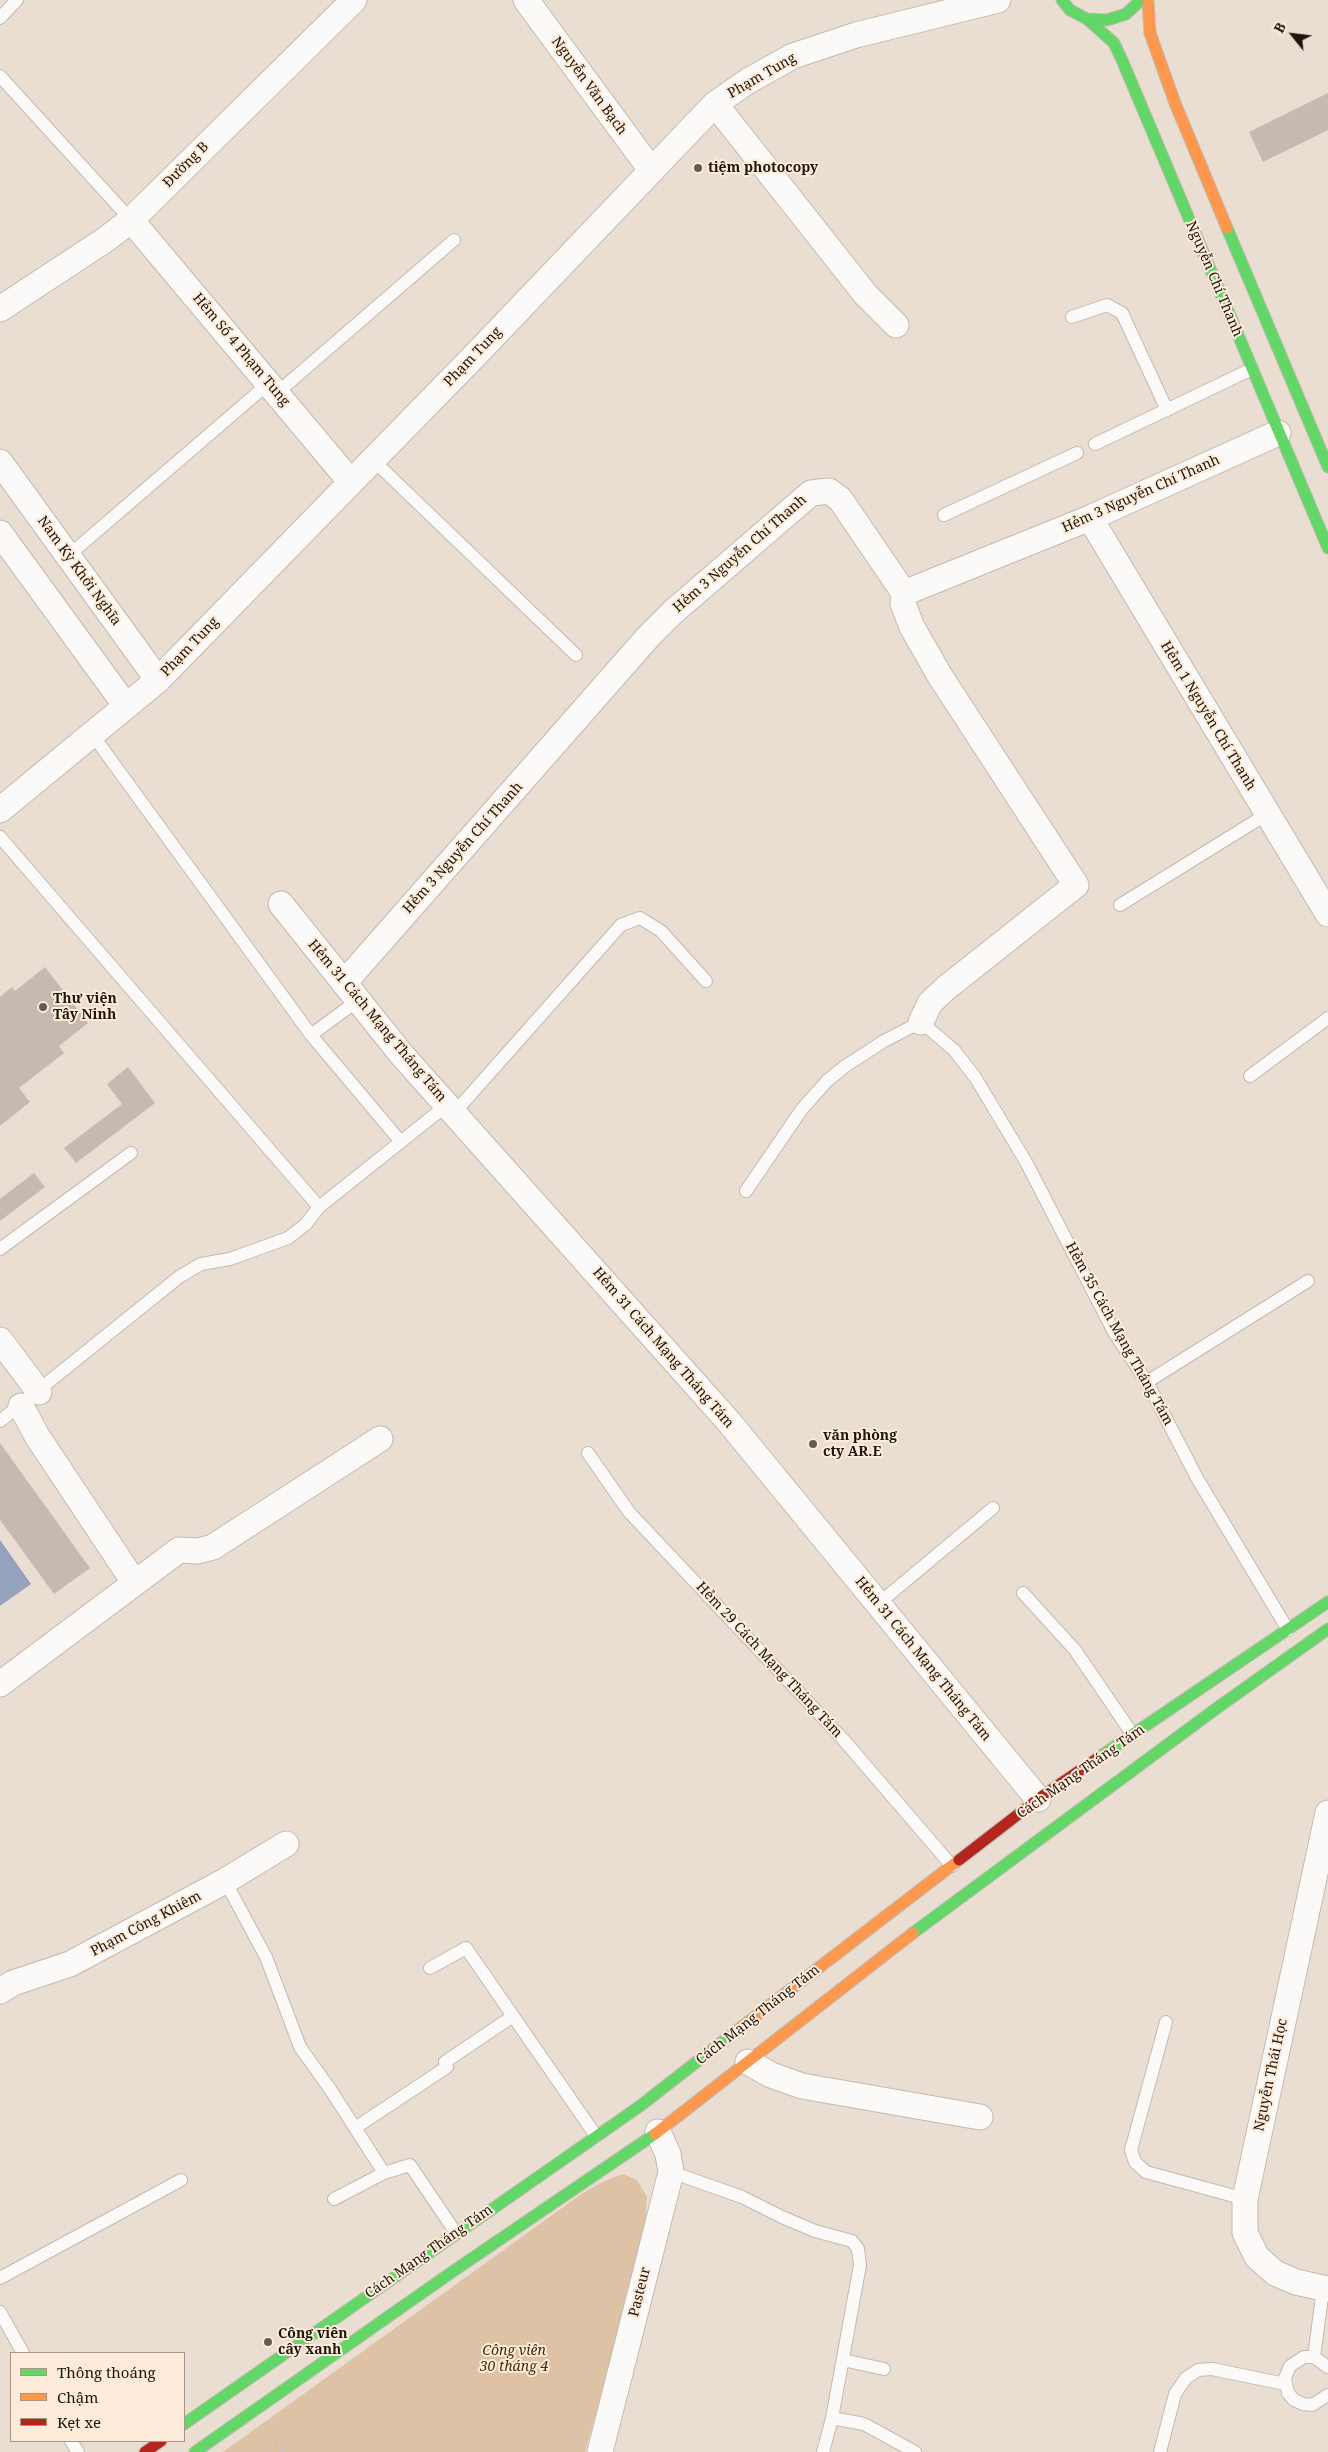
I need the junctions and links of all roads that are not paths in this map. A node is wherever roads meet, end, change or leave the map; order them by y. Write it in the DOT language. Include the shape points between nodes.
graph roads {
  1 [pos="17,0"];
  2 [pos="354,0"];
  3 [pos="1062,0"];
  4 [pos="1141,0"];
  5 [pos="1148,0"];
  6 [pos="991,1"];
  7 [pos="536,2"];
  8 [pos="0,18"];
  9 [pos="1087,18"];
  10 [pos="0,76"];
  11 [pos="715,104"];
  12 [pos="652,171"];
  13 [pos="130,220"];
  14 [pos="454,240"];
  15 [pos="0,309"];
  16 [pos="1072,317"];
  17 [pos="896,325"];
  18 [pos="1252,369"];
  19 [pos="273,388"];
  20 [pos="1167,410"];
  21 [pos="1294,425"];
  22 [pos="1095,444"];
  23 [pos="1077,453"];
  24 [pos="372,458"];
  25 [pos="0,462"];
  26 [pos="1328,467"];
  27 [pos="350,481"];
  28 [pos="944,515"];
  29 [pos="1090,518"];
  30 [pos="0,532"];
  31 [pos="1328,548"];
  32 [pos="68,556"];
  33 [pos="904,593"];
  34 [pos="576,655"];
  35 [pos="158,680"];
  36 [pos="126,706"];
  37 [pos="92,734"];
  38 [pos="0,810"];
  39 [pos="1267,814"];
  40 [pos="0,837"];
  41 [pos="281,904"];
  42 [pos="1120,905"];
  43 [pos="1328,914"];
  44 [pos="706,981"];
  45 [pos="350,992"];
  46 [pos="1328,1018"];
  47 [pos="921,1022"];
  48 [pos="311,1035"];
  49 [pos="1250,1076"];
  50 [pos="451,1108"];
  51 [pos="401,1142"];
  52 [pos="131,1153"];
  53 [pos="746,1191"];
  54 [pos="319,1207"];
  55 [pos="0,1249"];
  56 [pos="1308,1281"];
  57 [pos="0,1340"];
  58 [pos="1147,1382"];
  59 [pos="30,1399"];
  60 [pos="0,1421"];
  61 [pos="380,1439"];
  62 [pos="588,1453"];
  63 [pos="993,1508"];
  64 [pos="134,1582"];
  65 [pos="1023,1593"];
  66 [pos="1328,1602"];
  67 [pos="878,1604"];
  68 [pos="1288,1630"];
  69 [pos="1323,1630"];
  70 [pos="0,1684"];
  71 [pos="1133,1735"];
  72 [pos="1038,1799"];
  73 [pos="1328,1813"];
  74 [pos="286,1844"];
  75 [pos="952,1866"];
  76 [pos="225,1881"];
  77 [pos="970,1890"];
  78 [pos="430,1968"];
  79 [pos="4,1980"];
  80 [pos="513,2016"];
  81 [pos="1166,2022"];
  82 [pos="737,2048"];
  83 [pos="640,2106"];
  84 [pos="980,2117"];
  85 [pos="355,2128"];
  86 [pos="658,2132"];
  87 [pos="596,2136"];
  88 [pos="384,2172"];
  89 [pos="671,2172"];
  90 [pos="181,2180"];
  91 [pos="334,2199"];
  92 [pos="1245,2199"];
  93 [pos="456,2233"];
  94 [pos="0,2278"];
  95 [pos="1326,2289"];
  96 [pos="0,2312"];
  97 [pos="22,2352"];
  98 [pos="1314,2357"];
  99 [pos="843,2360"];
  100 [pos="1328,2367"];
  101 [pos="884,2369"];
  102 [pos="1285,2384"];
  103 [pos="1328,2395"];
  104 [pos="832,2418"];
  105 [pos="185,2423"];
  106 [pos="159,2442"];
  107 [pos="145,2452"];
  108 [pos="195,2452"];
  109 [pos="600,2452"];
  110 [pos="823,2452"];
  111 [pos="915,2452"];
  112 [pos="1160,2452"];
  1 -- 8 [label="lane"];
  2 -- 13 [label="street, Đường B"];
  3 -- 9 [label="main road, Nguyễn Chí Thanh" via="1070,10"];
  4 -- 9 [label="main road" via="1126,14 1107,20"];
  5 -- 21 [label="main road, Nguyễn Chí Thanh" via="1150,33"];
  6 -- 11 [label="street, Phạm Tung" via="856,35 793,56"];
  7 -- 12 [label="street, Nguyễn Văn Bạch"];
  9 -- 18 [label="main road, Nguyễn Chí Thanh" via="1114,44 1122,60"];
  10 -- 13 [label="lane"];
  11 -- 12 [label="street, Phạm Tung"];
  11 -- 17 [label="street" via="866,295"];
  12 -- 24 [label="street, Phạm Tung"];
  13 -- 15 [label="street, Đường B"];
  13 -- 19 [label="street, Hẻm Số 4 Phạm Tung"];
  14 -- 19 [label="lane"];
  16 -- 20 [label="lane" via="1107,305 1122,313"];
  18 -- 20 [label="lane"];
  18 -- 21 [label="main road, Nguyễn Chí Thanh"];
  19 -- 27 [label="street, Hẻm Số 4 Phạm Tung"];
  19 -- 32 [label="lane"];
  20 -- 22 [label="lane"];
  21 -- 26 [label="main road, Nguyễn Chí Thanh"];
  21 -- 29 [label="street, Hẻm 3 Nguyễn Chí Thanh"];
  21 -- 31 [label="main road, Nguyễn Chí Thanh"];
  23 -- 28 [label="lane"];
  24 -- 27 [label="street, Phạm Tung"];
  24 -- 34 [label="lane"];
  25 -- 32 [label="street, Nam Kỳ Khởi Nghĩa"];
  27 -- 35 [label="street, Phạm Tung"];
  29 -- 33 [label="street, Hẻm 3 Nguyễn Chí Thanh"];
  29 -- 39 [label="street, Hẻm 1 Nguyễn Chí Thanh"];
  30 -- 36 [label="street"];
  32 -- 35 [label="street, Nam Kỳ Khởi Nghĩa"];
  33 -- 45 [label="street, Hẻm 3 Nguyễn Chí Thanh" via="840,499 829,491 811,493 648,637"];
  33 -- 47 [label="street" via="904,604 912,627 940,676 1076,885 946,988 930,1003"];
  35 -- 36 [label="street, Phạm Tung"];
  36 -- 37 [label="street, Phạm Tung"];
  37 -- 38 [label="street, Phạm Tung"];
  37 -- 48 [label="lane"];
  39 -- 42 [label="lane"];
  39 -- 43 [label="street, Hẻm 1 Nguyễn Chí Thanh"];
  40 -- 54 [label="lane"];
  41 -- 45 [label="street, Hẻm 31 Cách Mạng Tháng Tám"];
  44 -- 50 [label="lane" via="661,931 640,918 621,925"];
  45 -- 48 [label="lane"];
  45 -- 50 [label="street, Hẻm 31 Cách Mạng Tháng Tám"];
  46 -- 49 [label="lane"];
  47 -- 53 [label="lane" via="884,1041 827,1081 802,1109"];
  47 -- 58 [label="lane, Hẻm 35 Cách Mạng Tháng Tám" via="954,1050 974,1077 1026,1162 1115,1334"];
  48 -- 51 [label="lane"];
  50 -- 51 [label="lane"];
  50 -- 67 [label="street, Hẻm 31 Cách Mạng Tháng Tám" via="729,1422"];
  51 -- 54 [label="lane"];
  52 -- 55 [label="lane"];
  54 -- 59 [label="lane" via="306,1224 288,1238 230,1259 201,1264 179,1277"];
  56 -- 58 [label="lane"];
  57 -- 59 [label="street"];
  58 -- 68 [label="lane, Hẻm 35 Cách Mạng Tháng Tám" via="1197,1478"];
  59 -- 60 [label="lane"];
  59 -- 64 [label="street" via="37,1436"];
  61 -- 64 [label="street" via="213,1547 198,1551 180,1550"];
  62 -- 75 [label="lane, Hẻm 29 Cách Mạng Tháng Tám" via="630,1512 842,1738"];
  63 -- 67 [label="lane"];
  64 -- 70 [label="street"];
  65 -- 71 [label="lane" via="1075,1650"];
  66 -- 69 [label="main road, Cách Mạng Tháng Tám"];
  67 -- 72 [label="street, Hẻm 31 Cách Mạng Tháng Tám"];
  68 -- 69 [label="main road, Cách Mạng Tháng Tám"];
  68 -- 71 [label="main road, Cách Mạng Tháng Tám"];
  69 -- 77 [label="main road, Cách Mạng Tháng Tám"];
  71 -- 72 [label="main road, Cách Mạng Tháng Tám"];
  72 -- 75 [label="main road, Cách Mạng Tháng Tám"];
  73 -- 92 [label="street, Nguyễn Thái Học"];
  74 -- 76 [label="street, Phạm Công Khiêm"];
  75 -- 77 [label="main road"];
  75 -- 82 [label="main road, Cách Mạng Tháng Tám"];
  76 -- 79 [label="street, Phạm Công Khiêm" via="70,1964"];
  76 -- 85 [label="lane" via="266,1957 300,2047"];
  77 -- 82 [label="main road, Cách Mạng Tháng Tám"];
  78 -- 80 [label="lane" via="466,1948"];
  80 -- 85 [label="lane" via="445,2062 447,2067"];
  80 -- 87 [label="lane"];
  81 -- 92 [label="lane" via="1131,2150 1135,2162 1146,2172"];
  82 -- 83 [label="main road, Cách Mạng Tháng Tám"];
  82 -- 84 [label="street" via="771,2075 802,2086"];
  82 -- 86 [label="main road, Cách Mạng Tháng Tám"];
  83 -- 86 [label="main road"];
  83 -- 87 [label="main road, Cách Mạng Tháng Tám"];
  85 -- 88 [label="lane"];
  86 -- 89 [label="street, Pasteur" via="668,2154"];
  86 -- 108 [label="main road, Cách Mạng Tháng Tám"];
  87 -- 93 [label="main road, Cách Mạng Tháng Tám"];
  88 -- 91 [label="lane"];
  88 -- 93 [label="lane" via="410,2165"];
  89 -- 99 [label="lane" via="742,2197 815,2231 852,2241 858,2250 860,2264"];
  89 -- 109 [label="street, Pasteur"];
  90 -- 94 [label="lane"];
  92 -- 95 [label="street, Nguyễn Thái Học" via="1245,2233 1257,2257 1275,2273"];
  93 -- 105 [label="main road, Cách Mạng Tháng Tám"];
  95 -- 98 [label="lane"];
  96 -- 97 [label="lane"];
  98 -- 100 [label="lane"];
  98 -- 102 [label="lane" via="1294,2362 1286,2371"];
  99 -- 101 [label="lane"];
  99 -- 104 [label="lane"];
  102 -- 103 [label="lane" via="1294,2400 1303,2404 1312,2405"];
  102 -- 112 [label="lane" via="1212,2369 1198,2370 1186,2378 1175,2394"];
  104 -- 110 [label="lane"];
  104 -- 111 [label="lane" via="864,2424"];
  106 -- 107 [label="main road"];
}
